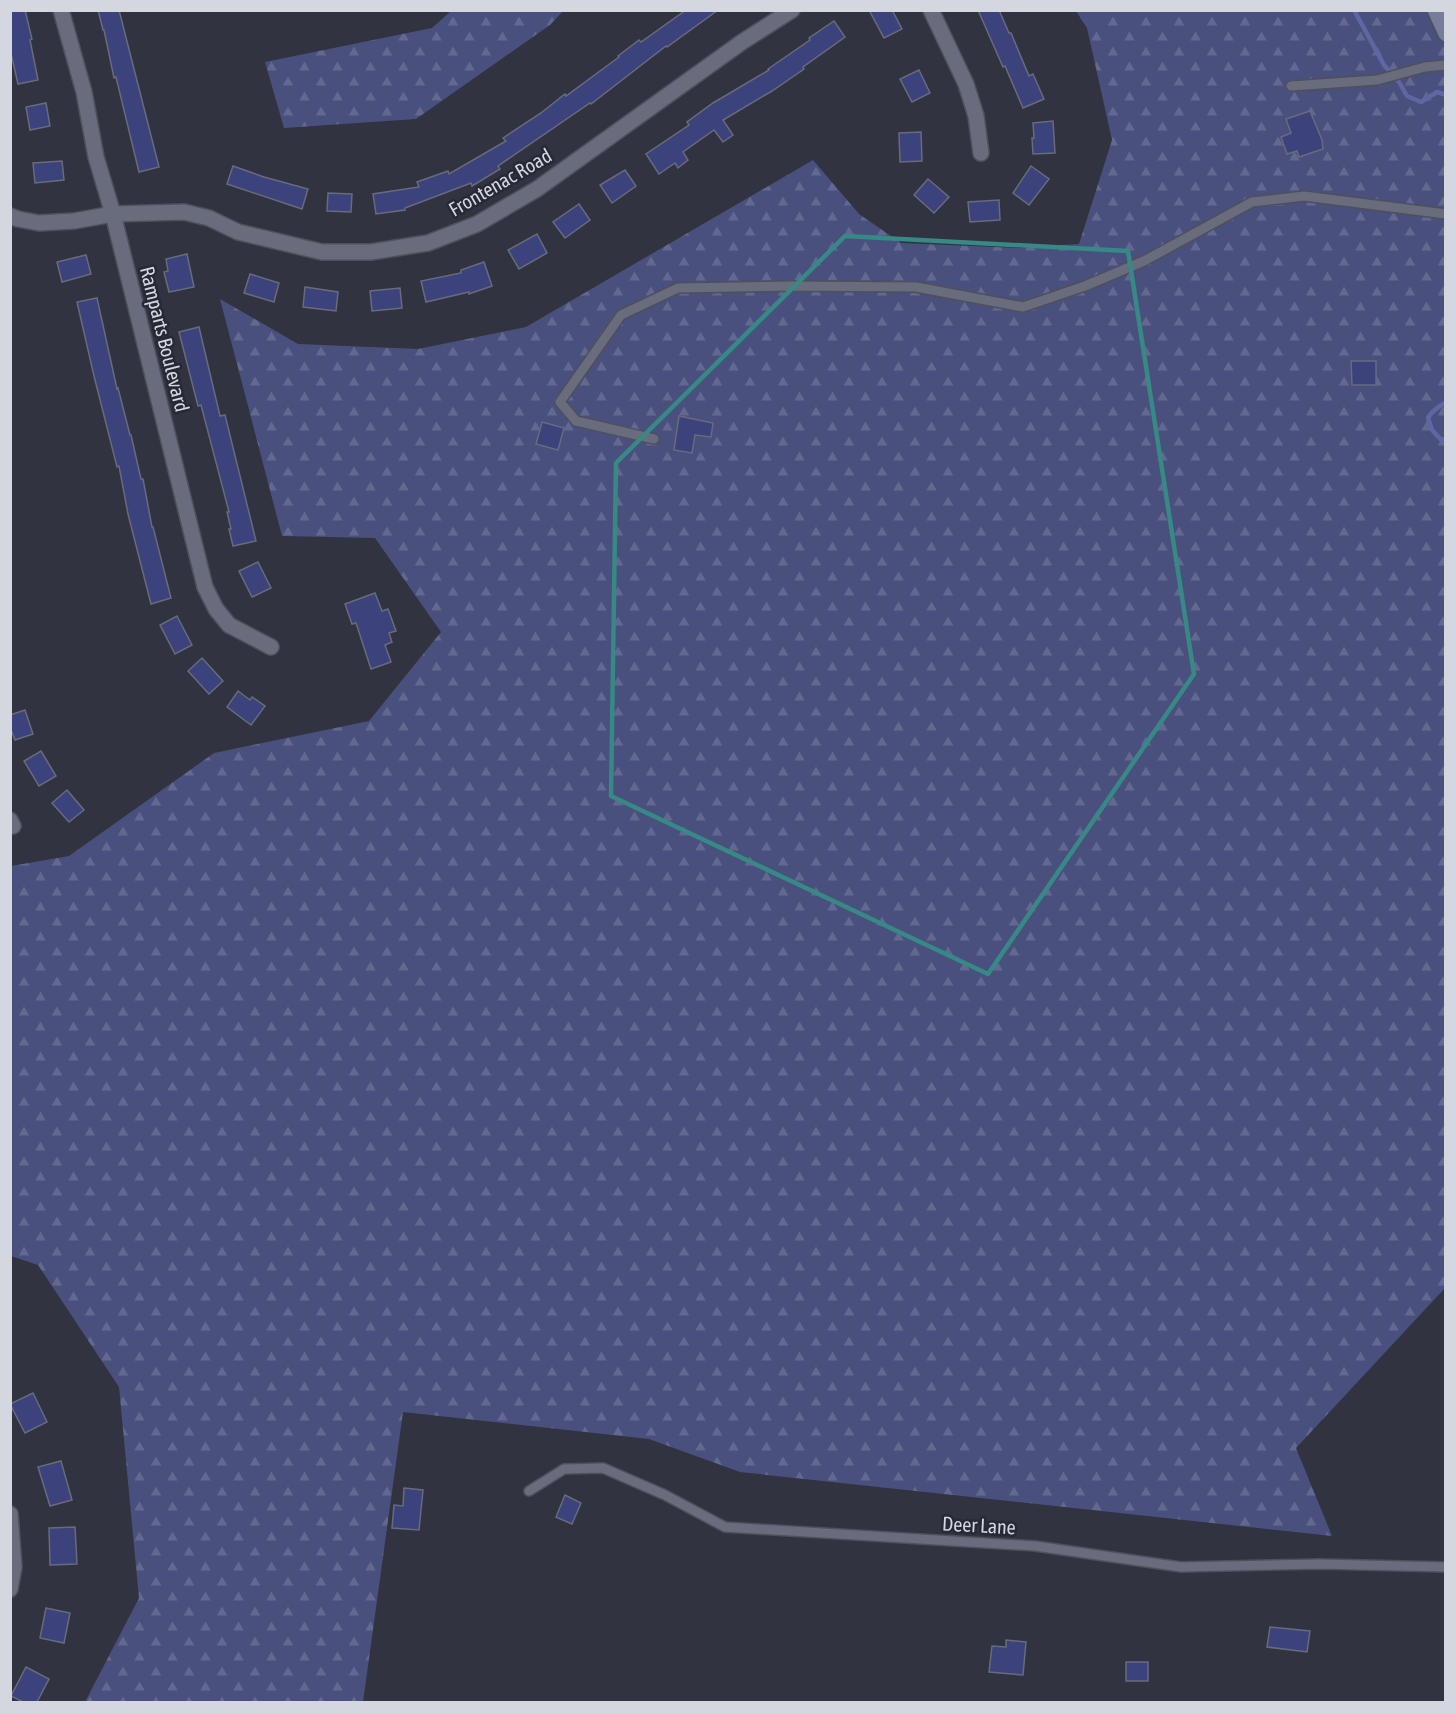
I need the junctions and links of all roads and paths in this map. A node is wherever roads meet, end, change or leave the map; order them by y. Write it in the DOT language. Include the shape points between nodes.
graph roads {
  1 [pos="61,10"];
  2 [pos="792,10"];
  3 [pos="931,10"];
  4 [pos="1435,10"];
  5 [pos="1446,33"];
  6 [pos="1446,65"];
  7 [pos="1291,86"];
  8 [pos="981,153"];
  9 [pos="113,214"];
  10 [pos="1446,214"];
  11 [pos="10,216"];
  12 [pos="654,439"];
  13 [pos="271,647"];
  14 [pos="529,1491"];
  15 [pos="10,1514"];
  16 [pos="1446,1567"];
  17 [pos="10,1589"];
  1 -- 9 [label="street, Ramparts Boulevard"];
  2 -- 9 [label="street, Frontenac Road" via="537,189 477,224 428,243 371,252 322,252 238,232 209,218 184,212"];
  3 -- 8 [label="street" via="966,84"];
  4 -- 5 [label="street"];
  6 -- 7 [label="lane" via="1377,80"];
  9 -- 11 [label="street, Frontenac Road" via="39,223"];
  9 -- 13 [label="street, Ramparts Boulevard" via="205,587 229,625"];
  10 -- 12 [label="lane" via="1304,196 1252,202 1144,261 1023,307 916,287 678,288 621,315 560,402 576,420"];
  14 -- 16 [label="lane, Deer Lane" via="564,1468 603,1468 724,1527 1035,1546 1181,1567"];
  15 -- 17 [label="street" via="14,1567"];
}
